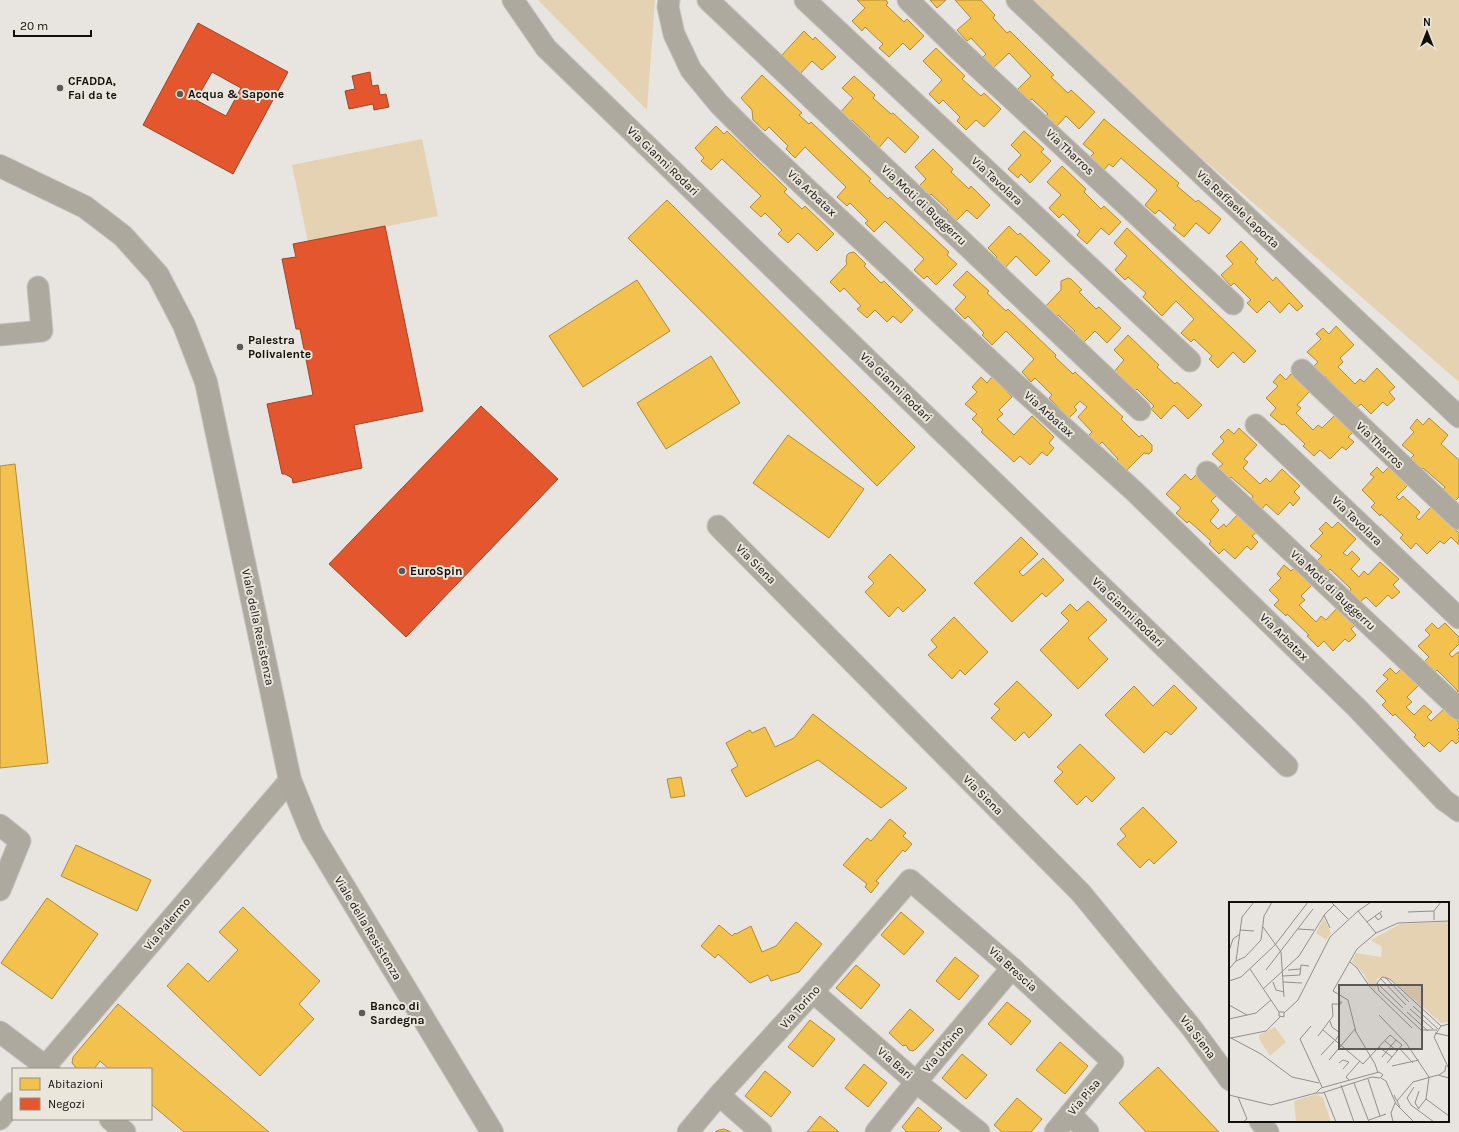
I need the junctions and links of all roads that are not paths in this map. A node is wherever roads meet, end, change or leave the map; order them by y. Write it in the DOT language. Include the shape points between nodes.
graph roads {
  1 [pos="513,0"];
  2 [pos="669,0"];
  3 [pos="708,0"];
  4 [pos="805,0"];
  5 [pos="908,0"];
  6 [pos="1018,0"];
  7 [pos="0,166"];
  8 [pos="38,287"];
  9 [pos="1233,304"];
  10 [pos="0,335"];
  11 [pos="1190,361"];
  12 [pos="1302,370"];
  13 [pos="1140,410"];
  14 [pos="1459,417"];
  15 [pos="1256,425"];
  16 [pos="1207,472"];
  17 [pos="1459,519"];
  18 [pos="718,526"];
  19 [pos="1459,618"];
  20 [pos="1459,709"];
  21 [pos="1287,766"];
  22 [pos="290,780"];
  23 [pos="1459,811"];
  24 [pos="0,825"];
  25 [pos="910,880"];
  26 [pos="0,890"];
  27 [pos="1012,968"];
  28 [pos="813,992"];
  29 [pos="0,1032"];
  30 [pos="1113,1062"];
  31 [pos="46,1068"];
  32 [pos="1229,1079"];
  33 [pos="916,1082"];
  34 [pos="719,1095"];
  35 [pos="12,1105"];
  36 [pos="1070,1114"];
  37 [pos="0,1119"];
  38 [pos="111,1120"];
  39 [pos="1261,1122"];
  40 [pos="125,1132"];
  41 [pos="492,1132"];
  42 [pos="688,1132"];
  43 [pos="761,1132"];
  44 [pos="876,1132"];
  45 [pos="979,1132"];
  46 [pos="1055,1132"];
  47 [pos="1088,1132"];
  48 [pos="1268,1132"];
  1 -- 21 [label="street, Via Gianni Rodari" via="546,48"];
  2 -- 23 [label="street, Via Arbatax" via="668,7 674,34 691,70 719,104 1012,381 1134,491 1358,708 1444,800"];
  3 -- 13 [label="street, Via Moti di Buggerru"];
  4 -- 11 [label="street, Via Tavolara"];
  5 -- 9 [label="street, Via Tharros"];
  6 -- 14 [label="street, Via Raffaele Laporta"];
  7 -- 22 [label="main road, Viale della Resistenza" via="85,206 123,236 158,275 184,325 206,382"];
  8 -- 10 [label="street" via="42,331"];
  12 -- 17 [label="street, Via Tharros"];
  15 -- 19 [label="street, Via Tavolara"];
  16 -- 20 [label="street, Via Moti di Buggerru"];
  18 -- 32 [label="street, Via Siena" via="1081,894 1192,1027"];
  22 -- 31 [label="street, Via Palermo"];
  22 -- 41 [label="main road, Viale della Resistenza" via="312,834"];
  24 -- 26 [label="street" via="20,841"];
  25 -- 27 [label="street, Via Brescia"];
  25 -- 28 [label="street, Via Torino"];
  27 -- 30 [label="street, Via Brescia"];
  27 -- 33 [label="street, Via Urbino"];
  28 -- 33 [label="street, Via Bari"];
  28 -- 34 [label="street, Via Torino"];
  29 -- 31 [label="street"];
  30 -- 36 [label="street, Via Pisa"];
  33 -- 44 [label="street, Via Urbino"];
  33 -- 45 [label="street, Via Bari"];
  34 -- 42 [label="street, Via Torino"];
  34 -- 43 [label="street"];
  35 -- 37 [label="street"];
  36 -- 46 [label="street, Via Pisa"];
  36 -- 47 [label="street"];
  38 -- 40 [label="street"];
  39 -- 48 [label="street"];
}
